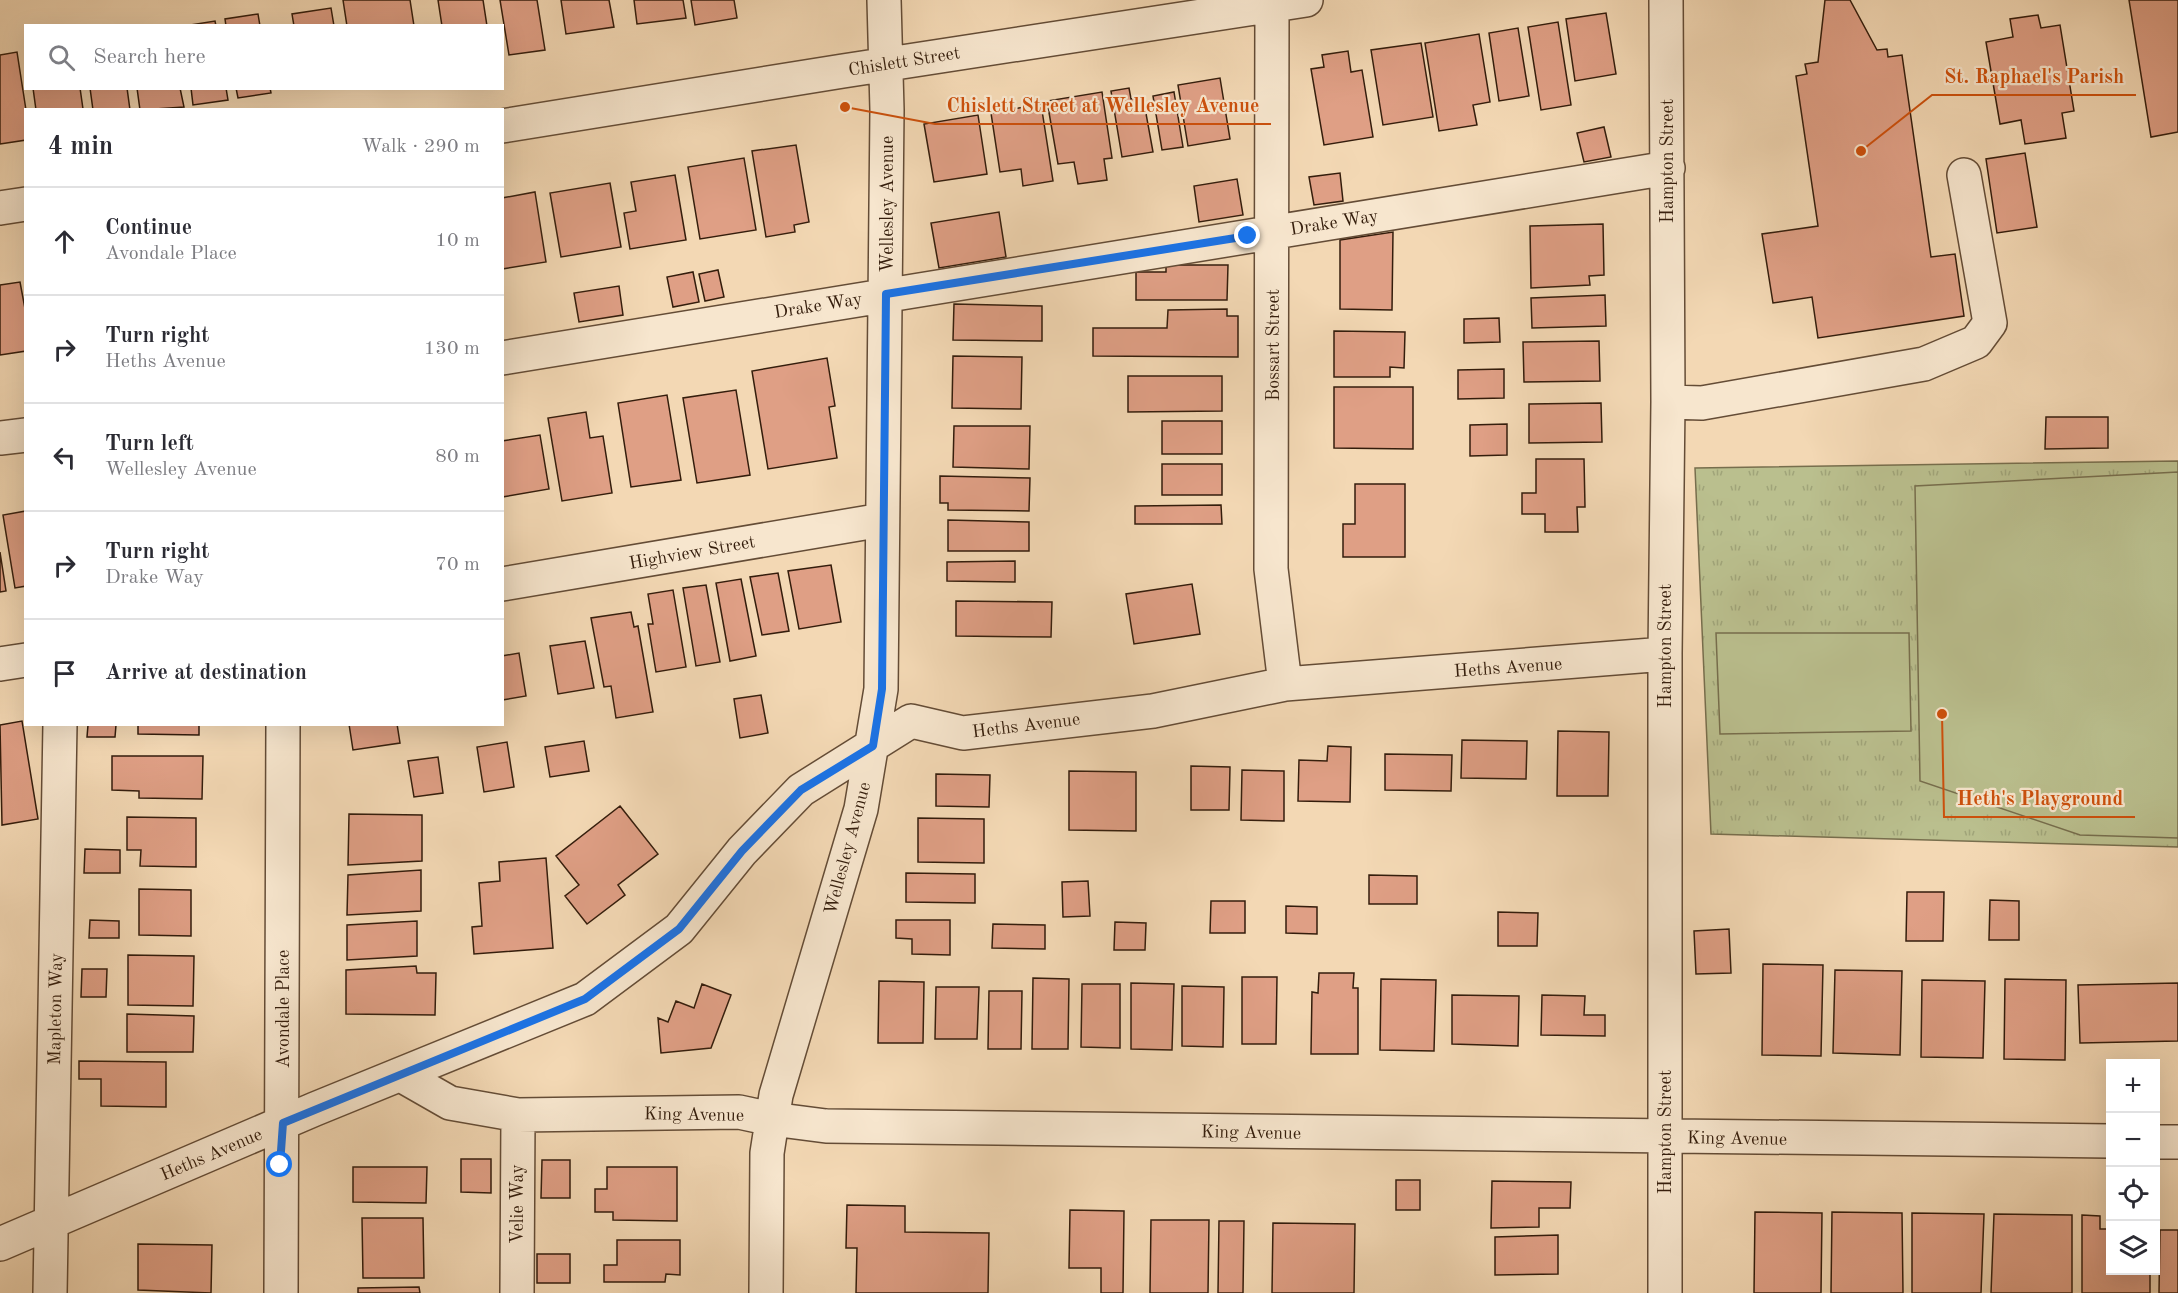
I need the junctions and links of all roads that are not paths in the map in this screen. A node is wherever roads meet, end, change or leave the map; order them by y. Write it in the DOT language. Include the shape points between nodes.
graph roads {
  1 [pos="884,0"];
  2 [pos="1306,0"];
  3 [pos="1666,0"];
  4 [pos="1272,5"];
  5 [pos="886,64"];
  6 [pos="504,126"];
  7 [pos="1668,168"];
  8 [pos="1964,175"];
  9 [pos="24,204"];
  10 [pos="0,208"];
  11 [pos="1274,232"];
  12 [pos="886,294"];
  13 [pos="504,358"];
  14 [pos="1668,402"];
  15 [pos="24,435"];
  16 [pos="0,438"];
  17 [pos="882,520"];
  18 [pos="504,584"];
  19 [pos="1665,654"];
  20 [pos="24,660"];
  21 [pos="0,664"];
  22 [pos="1285,684"];
  23 [pos="60,726"];
  24 [pos="283,726"];
  25 [pos="873,746"];
  26 [pos="401,1075"];
  27 [pos="518,1115"];
  28 [pos="772,1119"];
  29 [pos="283,1123"];
  30 [pos="1666,1137"];
  31 [pos="2106,1141"];
  32 [pos="2160,1142"];
  33 [pos="2178,1142"];
  34 [pos="51,1223"];
  35 [pos="0,1244"];
  36 [pos="50,1293"];
  37 [pos="281,1293"];
  38 [pos="517,1293"];
  39 [pos="766,1293"];
  40 [pos="1665,1293"];
  1 -- 5 [label="street, Wellesley Avenue"];
  2 -- 4 [label="street, Chislett Street"];
  3 -- 7 [label="street, Hampton Street"];
  4 -- 5 [label="street, Chislett Street"];
  4 -- 11 [label="street, Bossart Street"];
  5 -- 6 [label="street, Chislett Street"];
  5 -- 12 [label="street, Wellesley Avenue"];
  7 -- 11 [label="street, Drake Way"];
  7 -- 14 [label="street, Hampton Street"];
  8 -- 14 [label="street" via="1990,323 1976,342 1923,364 1702,403"];
  9 -- 10 [label="street"];
  11 -- 12 [label="street, Drake Way"];
  11 -- 22 [label="street, Bossart Street" via="1271,569"];
  12 -- 13 [label="street, Drake Way"];
  12 -- 17 [label="street, Wellesley Avenue"];
  14 -- 19 [label="street, Hampton Street"];
  15 -- 16 [label="street"];
  17 -- 18 [label="street, Highview Street"];
  17 -- 25 [label="street, Wellesley Avenue" via="882,689"];
  19 -- 22 [label="street, Heths Avenue"];
  19 -- 30 [label="street, Hampton Street"];
  20 -- 21 [label="street"];
  22 -- 25 [label="street, Heths Avenue" via="1153,711 963,733 911,722"];
  23 -- 34 [label="street, Mapleton Way"];
  24 -- 29 [label="street, Avondale Place"];
  25 -- 26 [label="street, Heths Avenue" via="801,790 742,851 679,929 585,999"];
  25 -- 28 [label="street, Wellesley Avenue" via="861,809"];
  26 -- 27 [label="street, King Avenue" via="450,1103"];
  26 -- 29 [label="street, Heths Avenue"];
  27 -- 28 [label="street, King Avenue" via="740,1112"];
  27 -- 38 [label="street, Velie Way"];
  28 -- 30 [label="street, King Avenue" via="826,1126"];
  28 -- 39 [label="street, Wellesley Avenue" via="767,1167"];
  29 -- 34 [label="street, Heths Avenue"];
  29 -- 37 [label="street, Avondale Place"];
  30 -- 31 [label="street, King Avenue"];
  30 -- 40 [label="street, Hampton Street"];
  32 -- 33 [label="street"];
  34 -- 35 [label="street, Heths Avenue"];
  34 -- 36 [label="street, Mapleton Way"];
}
